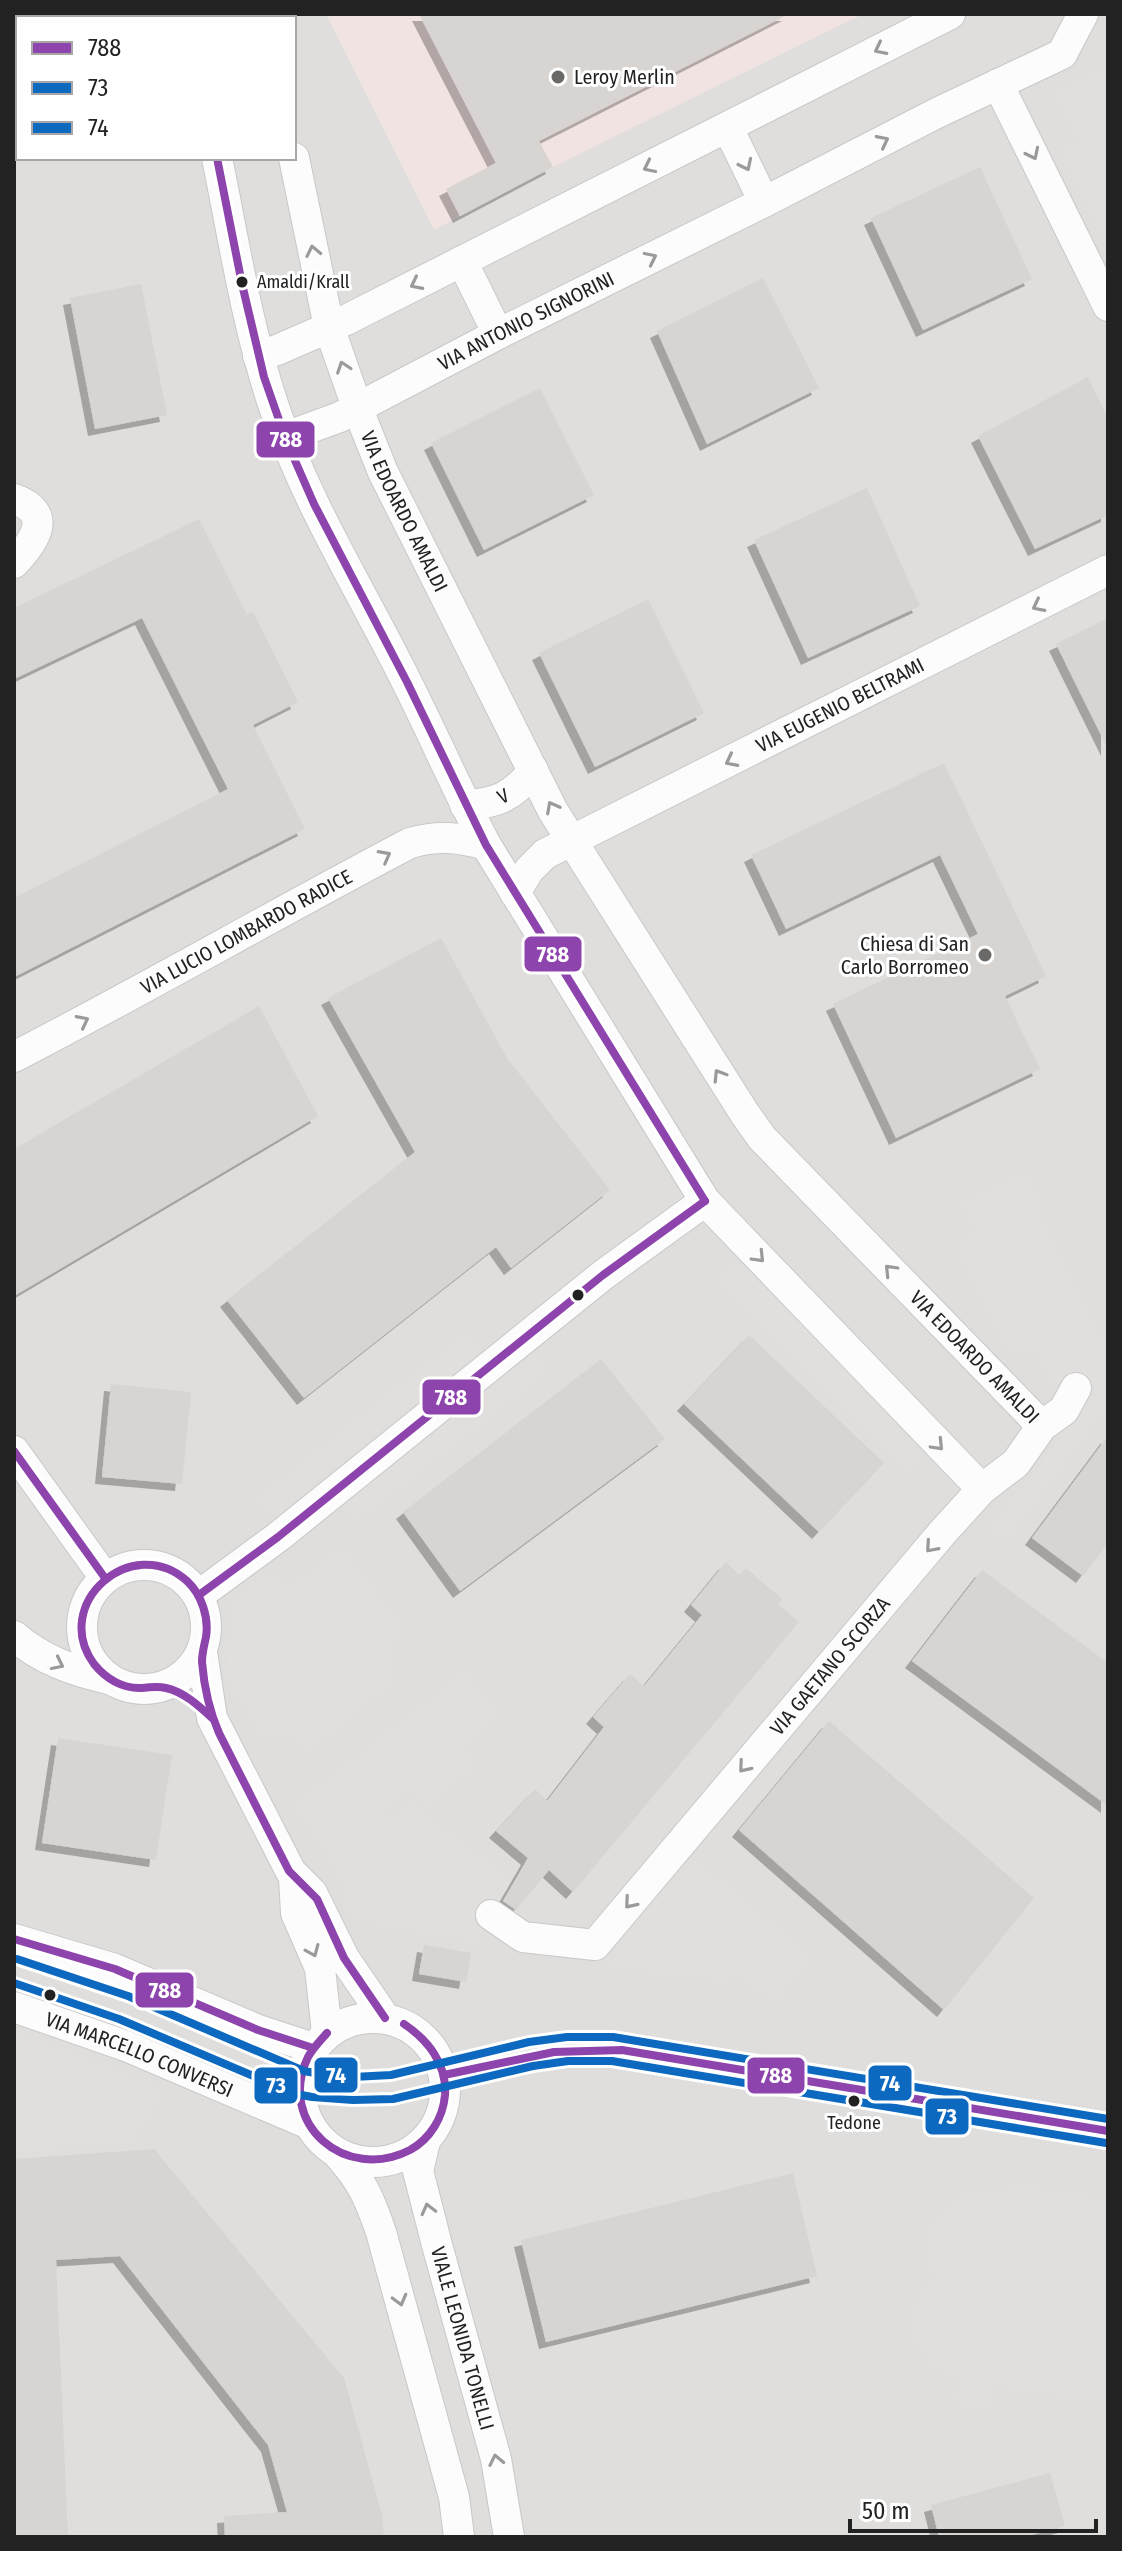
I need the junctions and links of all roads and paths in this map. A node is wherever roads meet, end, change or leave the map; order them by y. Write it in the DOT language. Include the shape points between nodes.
graph roads {
  1 [pos="950,14"];
  2 [pos="1083,14"];
  3 [pos="998,84"];
  4 [pos="728,128"];
  5 [pos="217,160"];
  6 [pos="294,160"];
  7 [pos="764,202"];
  8 [pos="462,261"];
  9 [pos="1108,306"];
  10 [pos="329,327"];
  11 [pos="498,334"];
  12 [pos="258,356"];
  13 [pos="357,407"];
  14 [pos="285,437"];
  15 [pos="14,499"];
  16 [pos="14,563"];
  17 [pos="1108,570"];
  18 [pos="533,770"];
  19 [pos="465,805"];
  20 [pos="571,842"];
  21 [pos="486,845"];
  22 [pos="515,893"];
  23 [pos="14,1057"];
  24 [pos="705,1201"];
  25 [pos="1076,1388"];
  26 [pos="1042,1426"];
  27 [pos="14,1451"];
  28 [pos="982,1489"];
  29 [pos="105,1578"];
  30 [pos="199,1595"];
  31 [pos="14,1636"];
  32 [pos="202,1652"];
  33 [pos="109,1679"];
  34 [pos="165,1686"];
  35 [pos="212,1718"];
  36 [pos="294,1877"];
  37 [pos="491,1915"];
  38 [pos="14,1939"];
  39 [pos="14,2007"];
  40 [pos="385,2018"];
  41 [pos="320,2040"];
  42 [pos="309,2124"];
  43 [pos="425,2141"];
  44 [pos="337,2153"];
  45 [pos="459,2537"];
  46 [pos="509,2537"];
  1 -- 4 [label="street, one-way"];
  2 -- 3 [label="street, VIA ANTONIO SIGNORINI" via="1062,54"];
  7 -- 3 [label="street, VIA ANTONIO SIGNORINI, one-way"];
  3 -- 9 [label="street, one-way"];
  4 -- 7 [label="street, one-way"];
  4 -- 8 [label="street, one-way"];
  5 -- 12 [label="street"];
  10 -- 6 [label="street, VIA EDOARDO AMALDI, one-way"];
  11 -- 7 [label="street, VIA ANTONIO SIGNORINI, one-way"];
  8 -- 10 [label="street, one-way"];
  8 -- 11 [label="street"];
  10 -- 12 [label="street"];
  13 -- 10 [label="street, VIA EDOARDO AMALDI, one-way"];
  11 -- 13 [label="street, VIA ANTONIO SIGNORINI"];
  12 -- 14 [label="street"];
  13 -- 14 [label="street, VIA ANTONIO SIGNORINI"];
  13 -- 18 [label="street, VIA EDOARDO AMALDI" via="383,472"];
  14 -- 19 [label="street"];
  15 -- 16 [label="street" via="28,505 37,535"];
  17 -- 20 [label="street, VIA EUGENIO BELTRAMI, one-way"];
  18 -- 19 [label="street, V" via="521,787 502,799"];
  20 -- 18 [label="street, VIA EDOARDO AMALDI, one-way"];
  19 -- 21 [label="street"];
  20 -- 22 [label="street" via="540,858"];
  26 -- 20 [label="street, VIA EDOARDO AMALDI, one-way" via="762,1138"];
  21 -- 22 [label="street"];
  23 -- 21 [label="street, VIA LUCIO LOMBARDO RADICE, one-way" via="410,843 453,837"];
  22 -- 24 [label="street"];
  24 -- 28 [label="street, one-way"];
  24 -- 30 [label="street" via="603,1275"];
  25 -- 26 [label="street" via="1064,1410"];
  26 -- 28 [label="street, VIA EDOARDO AMALDI" via="1016,1463"];
  27 -- 29 [label="street"];
  28 -- 37 [label="street, VIA GAETANO SCORZA, one-way" via="595,1945 523,1937"];
  29 -- 30 [label="street" via="120,1568 156,1565 188,1581"];
  29 -- 33 [label="street" via="92,1592 82,1629 85,1648"];
  30 -- 32 [label="street" via="207,1623"];
  31 -- 33 [label="street, one-way" via="75,1672"];
  32 -- 34 [label="street" via="187,1673"];
  32 -- 35 [label="street"];
  33 -- 34 [label="street" via="126,1687"];
  34 -- 35 [label="street"];
  35 -- 36 [label="street"];
  36 -- 40 [label="street" via="312,1893 344,1958"];
  36 -- 41 [label="street, one-way" via="296,1913 320,1968"];
  38 -- 41 [label="street" via="115,1969 258,2030"];
  39 -- 42 [label="street, VIA MARCELLO CONVERSI" via="126,2046"];
  40 -- 41 [label="street" via="345,2023"];
  40 -- 43 [label="street" via="423,2037 444,2075 441,2114"];
  41 -- 42 [label="street" via="301,2083"];
  42 -- 44 [label="street"];
  43 -- 44 [label="street" via="383,2162 359,2162"];
  46 -- 43 [label="street, VIALE LEONIDA TONELLI, one-way" via="496,2459 418,2171"];
  44 -- 45 [label="street, one-way" via="368,2194 381,2232 454,2497"];
}
